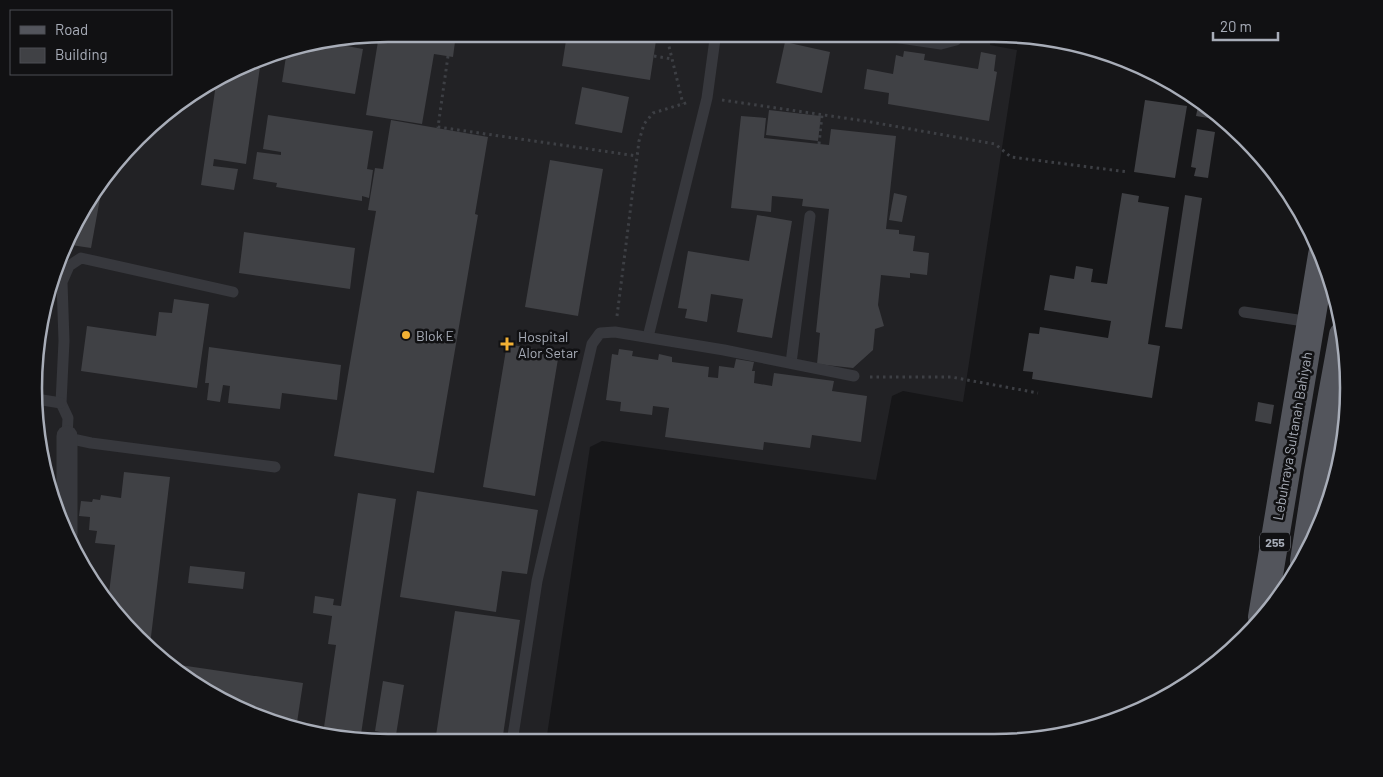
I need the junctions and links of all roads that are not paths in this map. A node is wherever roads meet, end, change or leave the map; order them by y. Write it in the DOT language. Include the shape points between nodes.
graph roads {
  1 [pos="715,42"];
  2 [pos="928,42"];
  3 [pos="948,42"];
  4 [pos="810,216"];
  5 [pos="1319,270"];
  6 [pos="233,292"];
  7 [pos="1244,312"];
  8 [pos="1311,322"];
  9 [pos="648,337"];
  10 [pos="1339,359"];
  11 [pos="792,364"];
  12 [pos="854,376"];
  13 [pos="43,400"];
  14 [pos="61,403"];
  15 [pos="67,436"];
  16 [pos="275,467"];
  17 [pos="1316,515"];
  18 [pos="67,516"];
  19 [pos="1264,606"];
  20 [pos="513,734"];
  1 -- 9 [label="lane" via="707,98"];
  2 -- 3 [label="lane"];
  4 -- 11 [label="lane"];
  5 -- 8 [label="main road, Lebuhraya Sultanah Bahiyah / 255"];
  6 -- 14 [label="lane" via="81,258 69,266 62,282"];
  7 -- 8 [label="lane"];
  8 -- 19 [label="main road, Lebuhraya Sultanah Bahiyah / 255"];
  9 -- 11 [label="lane"];
  9 -- 20 [label="lane" via="600,333 592,344 537,581"];
  10 -- 17 [label="main road, 255" via="1318,472"];
  11 -- 12 [label="lane"];
  13 -- 14 [label="lane"];
  14 -- 15 [label="lane" via="68,418"];
  15 -- 16 [label="lane" via="91,443"];
  15 -- 18 [label="street"];
}
